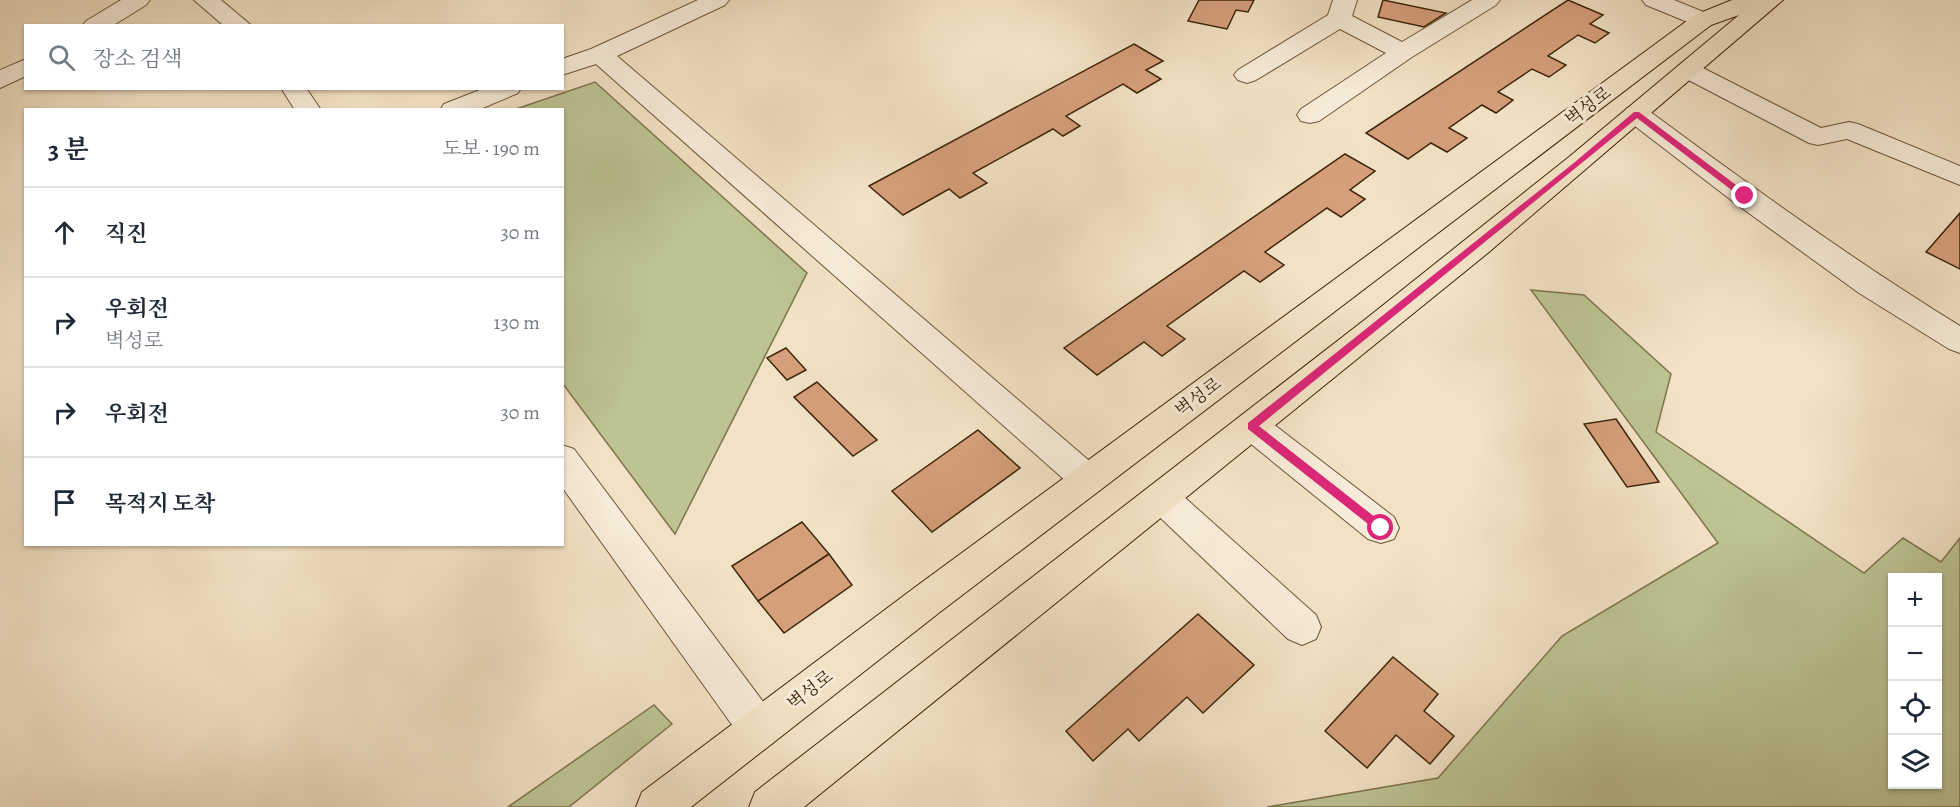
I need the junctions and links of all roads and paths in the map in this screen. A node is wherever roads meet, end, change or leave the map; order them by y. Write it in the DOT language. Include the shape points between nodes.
graph roads {
  1 [pos="138,0"];
  2 [pos="206,0"];
  3 [pos="717,0"];
  4 [pos="1488,0"];
  5 [pos="1654,0"];
  6 [pos="1771,0"];
  7 [pos="1741,3"];
  8 [pos="1342,10"];
  9 [pos="1704,20"];
  10 [pos="97,24"];
  11 [pos="237,24"];
  12 [pos="1403,52"];
  13 [pos="600,54"];
  14 [pos="24,67"];
  15 [pos="564,67"];
  16 [pos="1688,70"];
  17 [pos="1247,75"];
  18 [pos="0,80"];
  19 [pos="294,90"];
  20 [pos="504,90"];
  21 [pos="307,108"];
  22 [pos="458,108"];
  23 [pos="1310,114"];
  24 [pos="1636,114"];
  25 [pos="1960,176"];
  26 [pos="1960,341"];
  27 [pos="1252,426"];
  28 [pos="564,462"];
  29 [pos="1088,480"];
  30 [pos="1161,497"];
  31 [pos="1381,528"];
  32 [pos="1302,627"];
  33 [pos="759,729"];
  34 [pos="657,807"];
  35 [pos="770,807"];
  1 -- 10 [label="street"];
  2 -- 11 [label="street"];
  3 -- 13 [label="street"];
  4 -- 12 [label="street"];
  5 -- 9 [label="street"];
  6 -- 16 [label="main road, 벽성로"];
  7 -- 9 [label="main road, 벽성로"];
  8 -- 12 [label="street"];
  8 -- 17 [label="street"];
  9 -- 29 [label="main road, 벽성로"];
  12 -- 23 [label="street"];
  13 -- 15 [label="street"];
  13 -- 29 [label="street"];
  14 -- 18 [label="street"];
  16 -- 24 [label="main road, 벽성로"];
  16 -- 25 [label="street" via="1818,137 1849,130"];
  19 -- 21 [label="street"];
  20 -- 22 [label="street"];
  24 -- 26 [label="street" via="1870,285"];
  24 -- 27 [label="main road, 벽성로"];
  27 -- 30 [label="main road, 벽성로"];
  27 -- 31 [label="street"];
  28 -- 33 [label="street"];
  29 -- 33 [label="main road, 벽성로"];
  30 -- 32 [label="street"];
  30 -- 35 [label="main road, 벽성로"];
  33 -- 34 [label="main road, 벽성로"];
}
